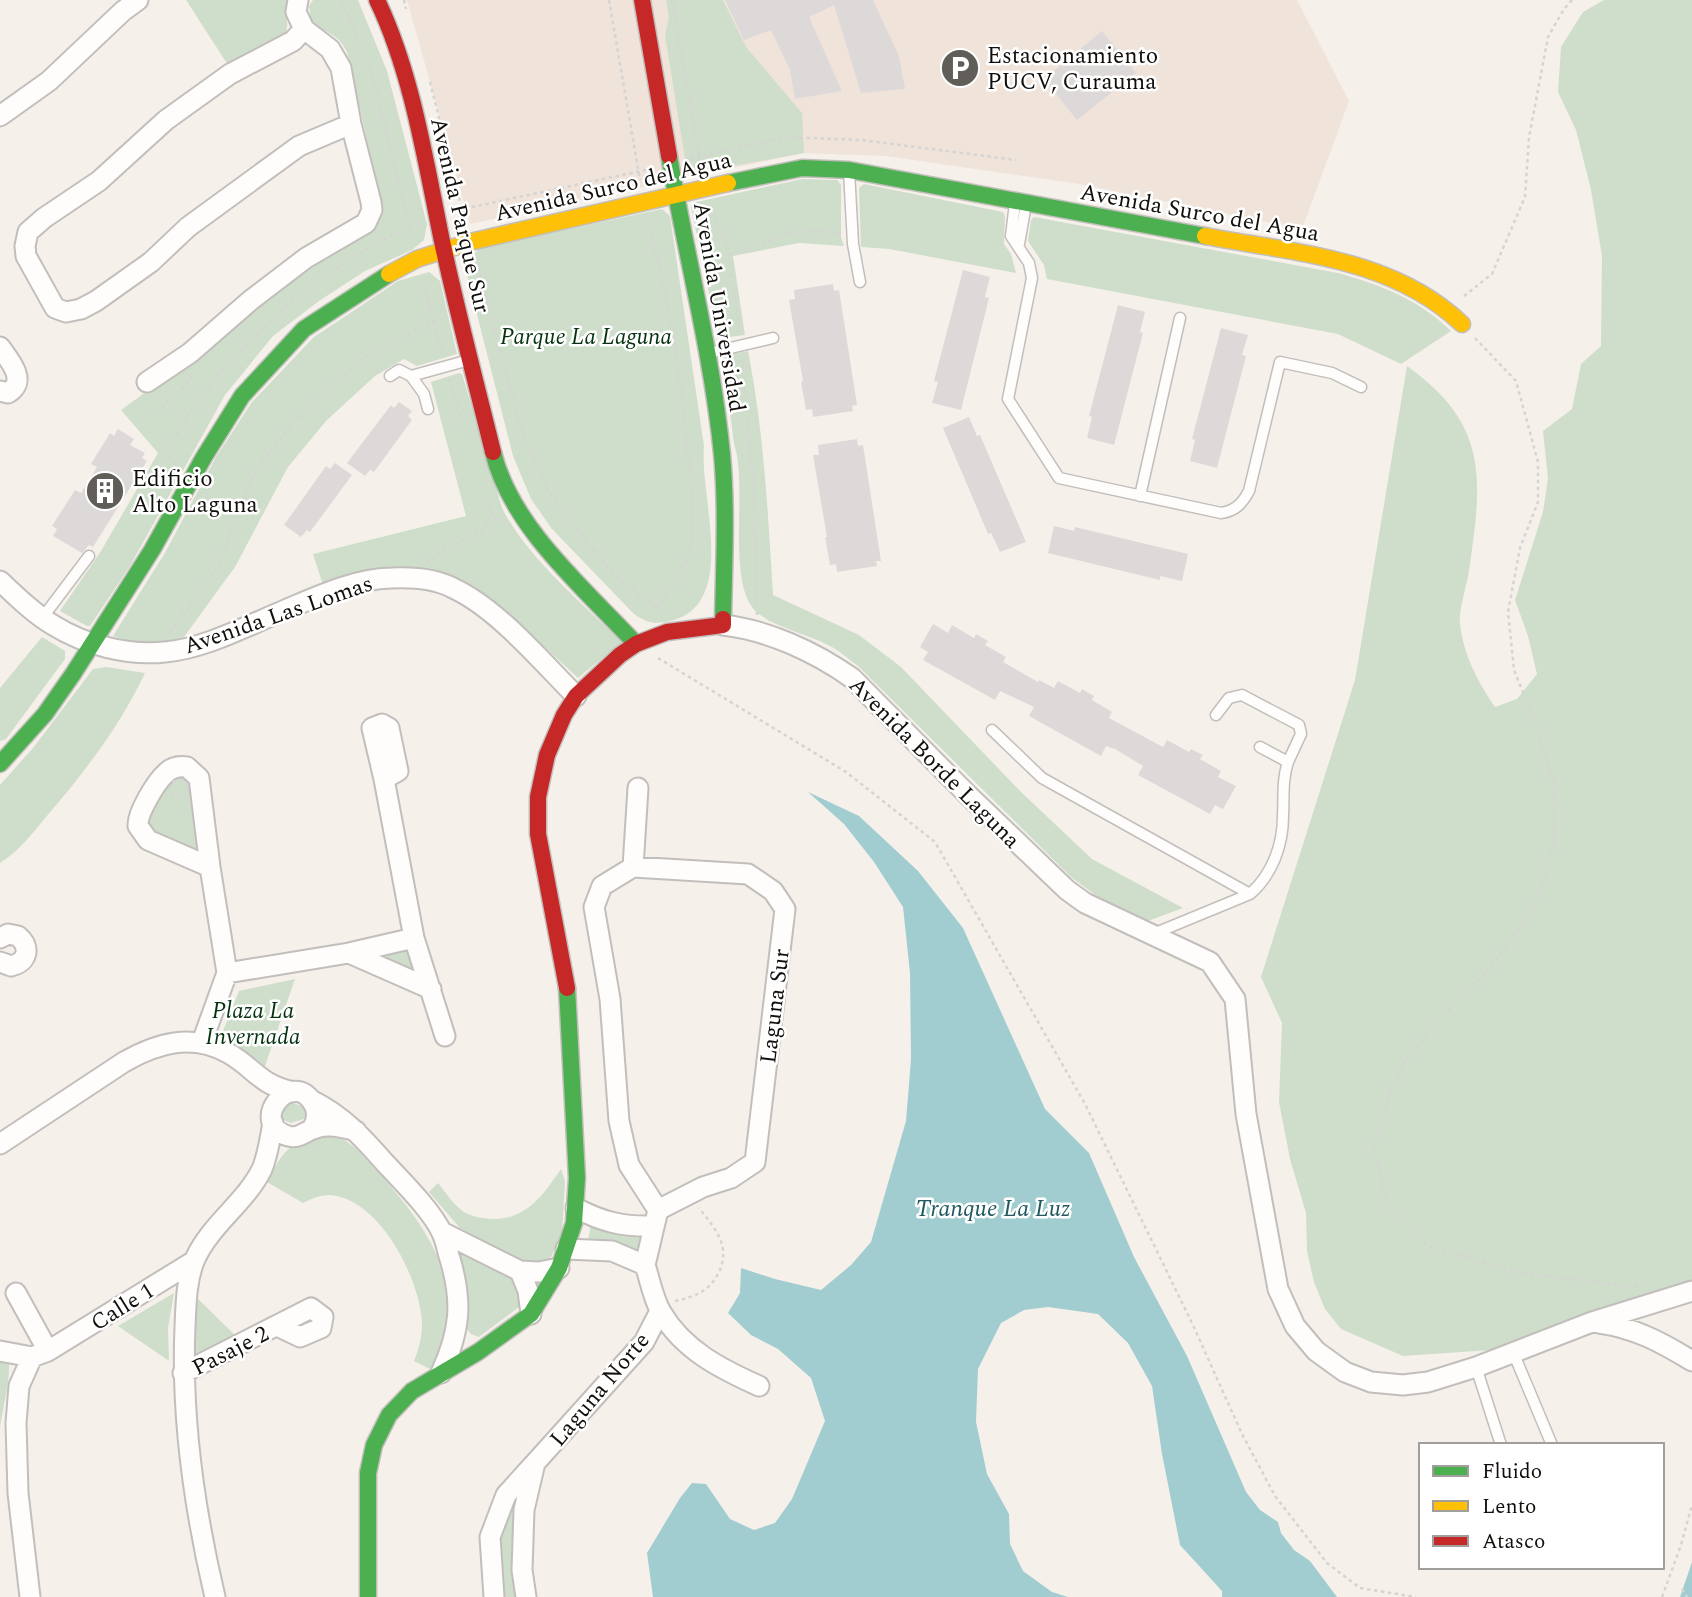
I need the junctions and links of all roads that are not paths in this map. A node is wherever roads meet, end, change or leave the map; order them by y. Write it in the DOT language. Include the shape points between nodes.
graph roads {
  1 [pos="138,0"];
  2 [pos="298,0"];
  3 [pos="377,0"];
  4 [pos="642,0"];
  5 [pos="304,29"];
  6 [pos="0,116"];
  7 [pos="351,124"];
  8 [pos="849,170"];
  9 [pos="676,193"];
  10 [pos="1020,203"];
  11 [pos="444,250"];
  12 [pos="860,282"];
  13 [pos="1180,318"];
  14 [pos="1462,324"];
  15 [pos="773,338"];
  16 [pos="0,347"];
  17 [pos="708,353"];
  18 [pos="471,360"];
  19 [pos="390,376"];
  20 [pos="411,376"];
  21 [pos="147,382"];
  22 [pos="1361,387"];
  23 [pos="0,391"];
  24 [pos="428,409"];
  25 [pos="1140,496"];
  26 [pos="89,556"];
  27 [pos="0,581"];
  28 [pos="725,581"];
  29 [pos="43,617"];
  30 [pos="723,625"];
  31 [pos="685,629"];
  32 [pos="762,632"];
  33 [pos="93,643"];
  34 [pos="636,644"];
  35 [pos="576,696"];
  36 [pos="1216,715"];
  37 [pos="992,730"];
  38 [pos="1261,747"];
  39 [pos="1288,762"];
  40 [pos="0,764"];
  41 [pos="384,779"];
  42 [pos="638,788"];
  43 [pos="210,867"];
  44 [pos="633,867"];
  45 [pos="1250,894"];
  46 [pos="1152,934"];
  47 [pos="0,938"];
  48 [pos="414,939"];
  49 [pos="349,953"];
  50 [pos="0,962"];
  51 [pos="227,973"];
  52 [pos="431,989"];
  53 [pos="445,1036"];
  54 [pos="202,1042"];
  55 [pos="229,1053"];
  56 [pos="293,1092"];
  57 [pos="313,1101"];
  58 [pos="272,1116"];
  59 [pos="312,1129"];
  60 [pos="357,1131"];
  61 [pos="289,1136"];
  62 [pos="2,1138"];
  63 [pos="265,1160"];
  64 [pos="576,1208"];
  65 [pos="656,1218"];
  66 [pos="442,1232"];
  67 [pos="566,1250"];
  68 [pos="194,1261"];
  69 [pos="645,1265"];
  70 [pos="559,1268"];
  71 [pos="520,1271"];
  72 [pos="1692,1292"];
  73 [pos="16,1293"];
  74 [pos="660,1309"];
  75 [pos="531,1314"];
  76 [pos="1591,1322"];
  77 [pos="458,1325"];
  78 [pos="277,1326"];
  79 [pos="0,1350"];
  80 [pos="478,1352"];
  81 [pos="1513,1352"];
  82 [pos="40,1354"];
  83 [pos="1692,1361"];
  84 [pos="1476,1367"];
  85 [pos="183,1373"];
  86 [pos="441,1373"];
  87 [pos="759,1386"];
  88 [pos="1500,1443"];
  89 [pos="1551,1443"];
  90 [pos="535,1464"];
  91 [pos="30,1597"];
  92 [pos="215,1597"];
  93 [pos="368,1597"];
  94 [pos="494,1597"];
  95 [pos="526,1597"];
  1 -- 6 [label="street" via="49,80"];
  2 -- 5 [label="street" via="296,12"];
  3 -- 11 [label="street, Avenida Parque Sur" via="392,31 421,139"];
  4 -- 9 [label="street, Avenida Universidad"];
  5 -- 7 [label="street" via="330,48 341,68"];
  5 -- 7 [label="street" via="293,41 230,74 166,120 99,181 44,218 28,232 26,256 55,307 66,312 80,309 151,262 188,226 299,146"];
  7 -- 21 [label="street" via="371,201 366,223 295,267"];
  8 -- 9 [label="street, Avenida Surco del Agua" via="802,168"];
  8 -- 10 [label="street, Avenida Surco del Agua"];
  8 -- 12 [label="lane"];
  9 -- 11 [label="street, Avenida Surco del Agua"];
  9 -- 17 [label="street, Avenida Universidad"];
  10 -- 14 [label="street, Avenida Surco del Agua" via="1350,262 1424,292"];
  10 -- 25 [label="lane" via="1019,244 1032,278 1008,399 1056,476"];
  11 -- 18 [label="street, Avenida Parque Sur"];
  11 -- 33 [label="street, Avenida Surco del Agua" via="382,278 304,329 275,358 242,396"];
  13 -- 25 [label="lane"];
  15 -- 17 [label="lane"];
  16 -- 23 [label="street" via="13,366 17,383 8,393"];
  17 -- 28 [label="street, Avenida Universidad" via="725,491"];
  18 -- 20 [label="lane"];
  18 -- 34 [label="street, Avenida Parque Sur" via="495,460 517,510"];
  19 -- 20 [label="lane" via="399,370"];
  20 -- 24 [label="lane"];
  22 -- 25 [label="lane" via="1332,373 1280,362 1249,491 1237,507 1221,513"];
  26 -- 29 [label="lane"];
  27 -- 29 [label="street, Avenida Las Lomas"];
  28 -- 30 [label="street, Avenida Universidad"];
  28 -- 31 [label="street" via="706,613"];
  28 -- 32 [label="street" via="737,608"];
  29 -- 33 [label="street, Avenida Las Lomas"];
  30 -- 31 [label="street, Avenida Borde Laguna"];
  30 -- 32 [label="street, Avenida Borde Laguna"];
  31 -- 34 [label="street, Avenida Borde Laguna"];
  32 -- 46 [label="street, Avenida Borde Laguna" via="852,678 1058,882 1085,903"];
  33 -- 35 [label="street, Avenida Las Lomas" via="133,652 166,652 239,630 357,583 382,578 430,580 453,588 497,617"];
  33 -- 40 [label="street, Avenida Surco del Agua" via="45,714"];
  34 -- 35 [label="street, Avenida Borde Laguna"];
  35 -- 64 [label="street, Avenida Borde Laguna" via="547,755 537,816 567,981"];
  36 -- 39 [label="lane" via="1228,698 1242,695 1299,725 1301,734"];
  37 -- 45 [label="lane" via="1042,778"];
  38 -- 39 [label="lane"];
  39 -- 45 [label="lane" via="1283,778 1284,819 1273,863 1263,883"];
  41 -- 48 [label="street"];
  42 -- 44 [label="street"];
  43 -- 43 [label="street" via="199,778 187,767 177,767 166,773 140,811 138,826 148,839"];
  43 -- 51 [label="street"];
  44 -- 65 [label="street" via="602,886 594,907 610,999 619,1121 629,1165"];
  44 -- 65 [label="street, Laguna Sur" via="748,874 773,891 785,909 755,1162 732,1178 688,1195"];
  45 -- 46 [label="lane"];
  46 -- 84 [label="street, Avenida Borde Laguna" via="1210,962 1235,999 1246,1114 1265,1224 1278,1289 1295,1326 1316,1351 1345,1372 1371,1382 1428,1382"];
  47 -- 50 [label="street" via="18,936 26,953 16,965"];
  48 -- 49 [label="street"];
  48 -- 52 [label="street"];
  49 -- 51 [label="street"];
  49 -- 52 [label="street"];
  51 -- 54 [label="street"];
  52 -- 53 [label="street"];
  54 -- 55 [label="street"];
  54 -- 62 [label="street" via="167,1043 144,1051"];
  55 -- 56 [label="street" via="271,1085"];
  55 -- 58 [label="street"];
  56 -- 57 [label="street"];
  56 -- 58 [label="street" via="279,1097"];
  57 -- 59 [label="street" via="317,1115"];
  57 -- 60 [label="street"];
  58 -- 61 [label="street" via="277,1129"];
  58 -- 63 [label="street"];
  59 -- 60 [label="street" via="332,1126"];
  59 -- 61 [label="street"];
  60 -- 66 [label="street"];
  61 -- 63 [label="street"];
  63 -- 68 [label="street"];
  64 -- 65 [label="street" via="617,1225"];
  64 -- 67 [label="street, Avenida Borde Laguna"];
  65 -- 69 [label="street"];
  66 -- 71 [label="street"];
  66 -- 77 [label="street" via="459,1298"];
  67 -- 69 [label="street" via="612,1251"];
  67 -- 70 [label="street, Avenida Borde Laguna"];
  68 -- 82 [label="street, Calle 1"];
  68 -- 85 [label="street" via="187,1290"];
  69 -- 74 [label="street, Laguna Norte"];
  70 -- 71 [label="street"];
  70 -- 75 [label="street, Avenida Borde Laguna"];
  71 -- 75 [label="street"];
  72 -- 76 [label="street, Avenida Borde Laguna"];
  73 -- 82 [label="street"];
  74 -- 87 [label="street, Laguna Norte" via="682,1339 716,1367"];
  74 -- 90 [label="street, Laguna Norte" via="643,1342"];
  75 -- 80 [label="street, Avenida Borde Laguna"];
  76 -- 81 [label="street, Avenida Borde Laguna"];
  76 -- 83 [label="street, Avenida Borde Laguna" via="1625,1326"];
  77 -- 80 [label="street"];
  77 -- 86 [label="street"];
  78 -- 85 [label="street, Pasaje 2"];
  79 -- 82 [label="street"];
  80 -- 86 [label="street, Avenida Borde Laguna"];
  81 -- 84 [label="street, Avenida Borde Laguna"];
  81 -- 89 [label="lane"];
  82 -- 91 [label="street" via="19,1386 16,1423 18,1493"];
  84 -- 88 [label="lane"];
  85 -- 92 [label="street" via="189,1461"];
  86 -- 93 [label="street, Avenida Borde Laguna" via="400,1402 374,1445 368,1473"];
  90 -- 94 [label="street, Laguna Norte" via="506,1495 490,1537"];
  90 -- 95 [label="street, Laguna Norte" via="524,1510"];
}
